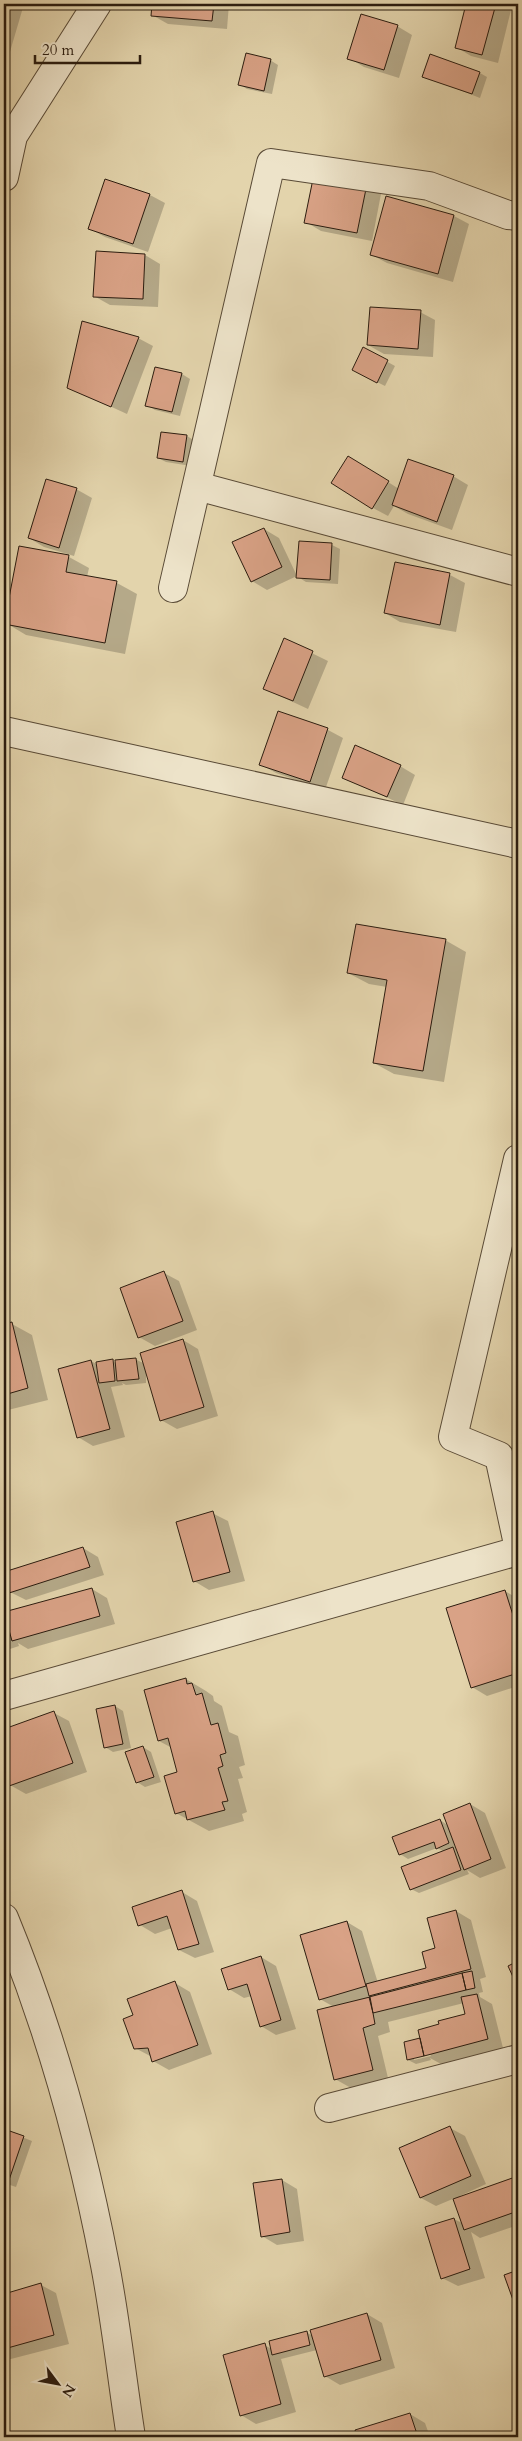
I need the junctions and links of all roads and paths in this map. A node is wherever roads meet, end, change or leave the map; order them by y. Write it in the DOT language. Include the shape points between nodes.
graph roads {
  1 [pos="97,4"];
  2 [pos="4,177"];
  3 [pos="518,216"];
  4 [pos="197,486"];
  5 [pos="518,572"];
  6 [pos="173,588"];
  7 [pos="4,731"];
  8 [pos="518,844"];
  9 [pos="518,1159"];
  10 [pos="518,1544"];
  11 [pos="518,1551"];
  12 [pos="4,1696"];
  13 [pos="4,1918"];
  14 [pos="518,2059"];
  15 [pos="329,2108"];
  16 [pos="131,2437"];
  1 -- 2 [label="street" via="13,136"];
  3 -- 4 [label="street" via="429,186 271,163"];
  4 -- 5 [label="street"];
  4 -- 6 [label="street"];
  7 -- 8 [label="street"];
  9 -- 10 [label="street" via="452,1437 499,1456"];
  11 -- 12 [label="street"];
  13 -- 16 [label="street" via="25,1969 68,2106 105,2266"];
  14 -- 15 [label="street"];
}
